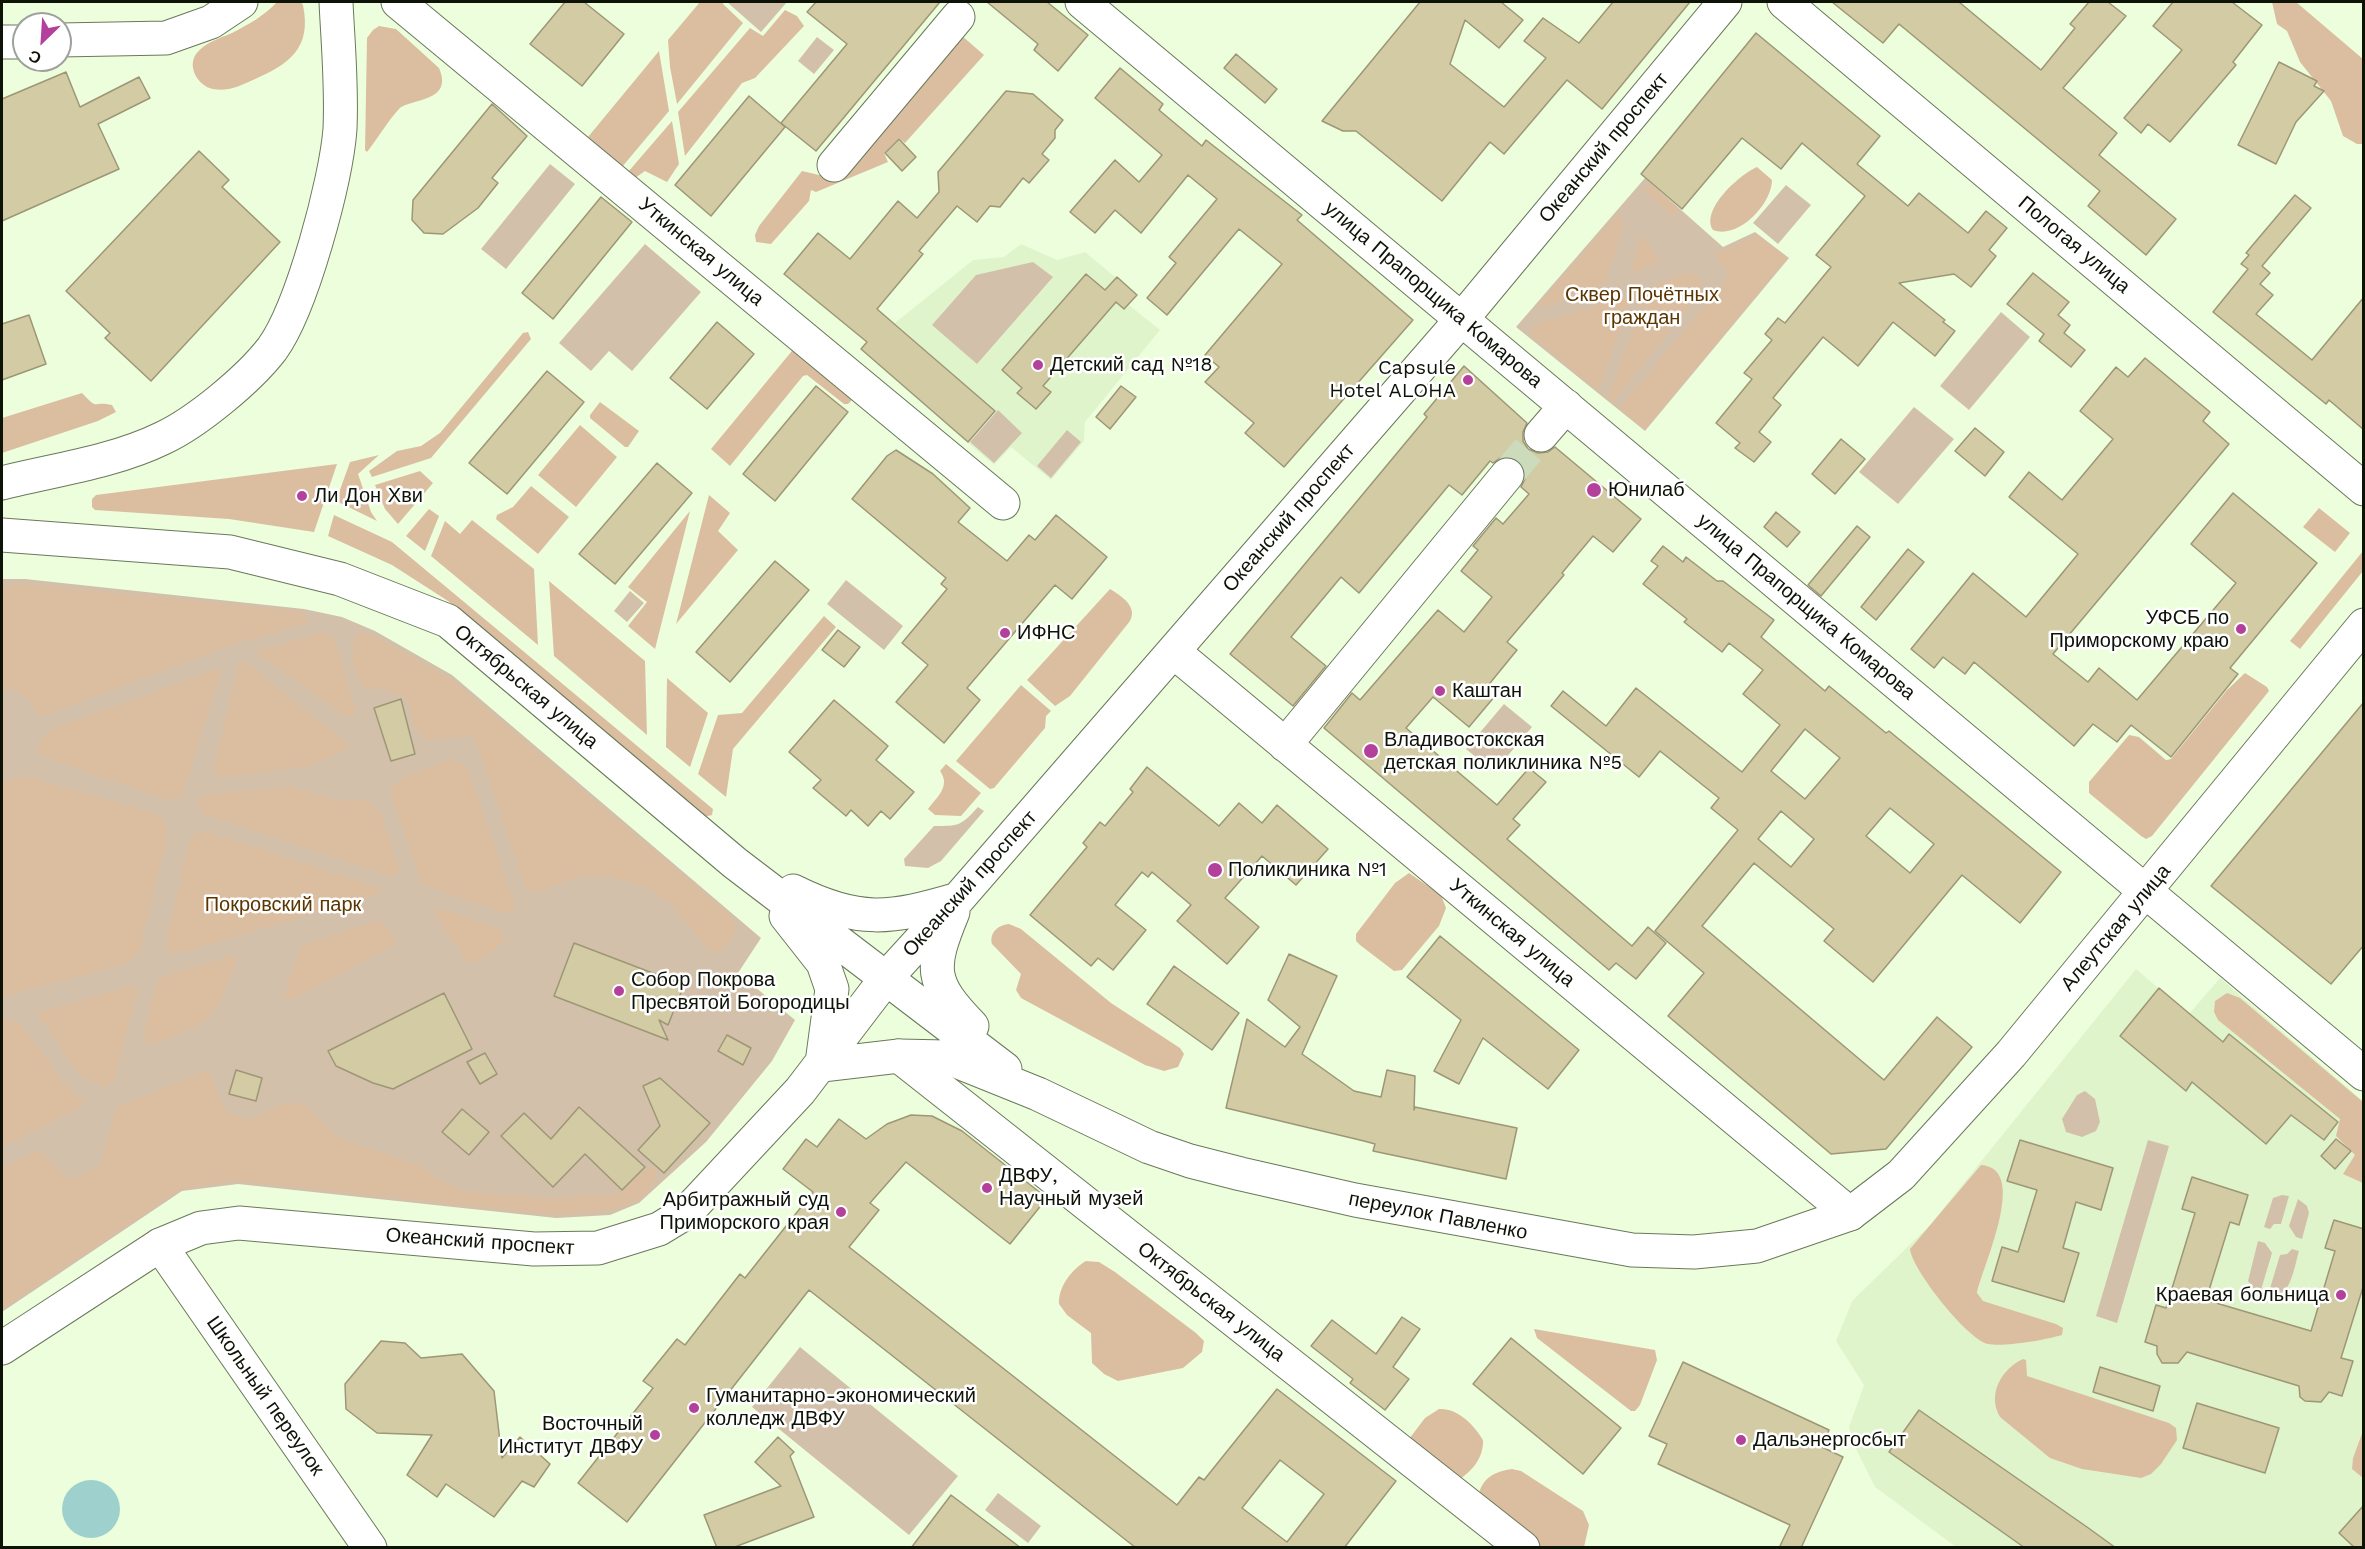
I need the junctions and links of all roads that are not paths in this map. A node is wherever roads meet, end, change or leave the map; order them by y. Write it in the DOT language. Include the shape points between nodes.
graph roads {
  1 [pos="241,2"];
  2 [pos="336,2"];
  3 [pos="398,2"];
  4 [pos="1082,2"];
  5 [pos="1725,2"];
  6 [pos="1784,2"];
  7 [pos="958,17"];
  8 [pos="72,40"];
  9 [pos="834,165"];
  10 [pos="1461,320"];
  11 [pos="1566,406"];
  12 [pos="1541,435"];
  13 [pos="1507,476"];
  14 [pos="2,483"];
  15 [pos="2364,489"];
  16 [pos="1004,503"];
  17 [pos="2,535"];
  18 [pos="2364,625"];
  19 [pos="1174,652"];
  20 [pos="1285,745"];
  21 [pos="735,863"];
  22 [pos="2146,891"];
  23 [pos="958,899"];
  24 [pos="887,977"];
  25 [pos="899,1056"];
  26 [pos="822,1065"];
  27 [pos="2364,1074"];
  28 [pos="1038,1094"];
  29 [pos="1850,1214"];
  30 [pos="160,1245"];
  31 [pos="2,1348"];
  32 [pos="370,1548"];
  33 [pos="1523,1548"];
  1 -- 8 [label="main road" via="211,22 166,38"];
  2 -- 14 [label="main road" via="341,96 333,173 303,278 273,348 251,373 164,438 111,456"];
  3 -- 16 [label="main road, Уткинская улица"];
  4 -- 10 [label="main road, улица Прапорщика Комарова"];
  5 -- 10 [label="main road, Океанский проспект"];
  6 -- 15 [label="main road, Пологая улица"];
  7 -- 9 [label="main road"];
  10 -- 11 [label="main road, улица Прапорщика Комарова"];
  10 -- 19 [label="main road, Океанский проспект"];
  11 -- 12 [label="main road"];
  11 -- 22 [label="main road, улица Прапорщика Комарова"];
  13 -- 20 [label="main road"];
  17 -- 21 [label="main road, Октябрьская улица" via="230,552 340,579 447,621"];
  18 -- 22 [label="main road, Алеутская улица"];
  19 -- 20 [label="main road, Уткинская улица"];
  19 -- 23 [label="main road, Океанский проспект"];
  20 -- 29 [label="main road, Уткинская улица"];
  21 -- 23 [label="main road" via="838,911 871,917 909,914"];
  21 -- 24 [label="main road"];
  21 -- 26 [label="main road" via="796,927 823,963 832,989"];
  22 -- 27 [label="main road, улица Прапорщика Комарова"];
  22 -- 29 [label="main road, Алеутская улица" via="2011,1054 1901,1175"];
  23 -- 24 [label="main road, Океанский проспект"];
  23 -- 28 [label="main road" via="940,944 937,975 946,1000"];
  24 -- 26 [label="main road, Океанский проспект"];
  24 -- 28 [label="main road"];
  25 -- 26 [label="main road"];
  25 -- 28 [label="main road" via="946,1057"];
  25 -- 33 [label="main road, Октябрьская улица"];
  26 -- 30 [label="main road, Океанский проспект" via="687,1212 633,1239 598,1248 534,1249 239,1223 201,1228"];
  28 -- 29 [label="main road, переулок Павленко" via="1149,1147 1190,1161 1355,1200 1632,1250 1694,1252 1757,1246"];
  30 -- 31 [label="main road, Океанский проспект"];
  30 -- 32 [label="main road, Школьный переулок"];
}
